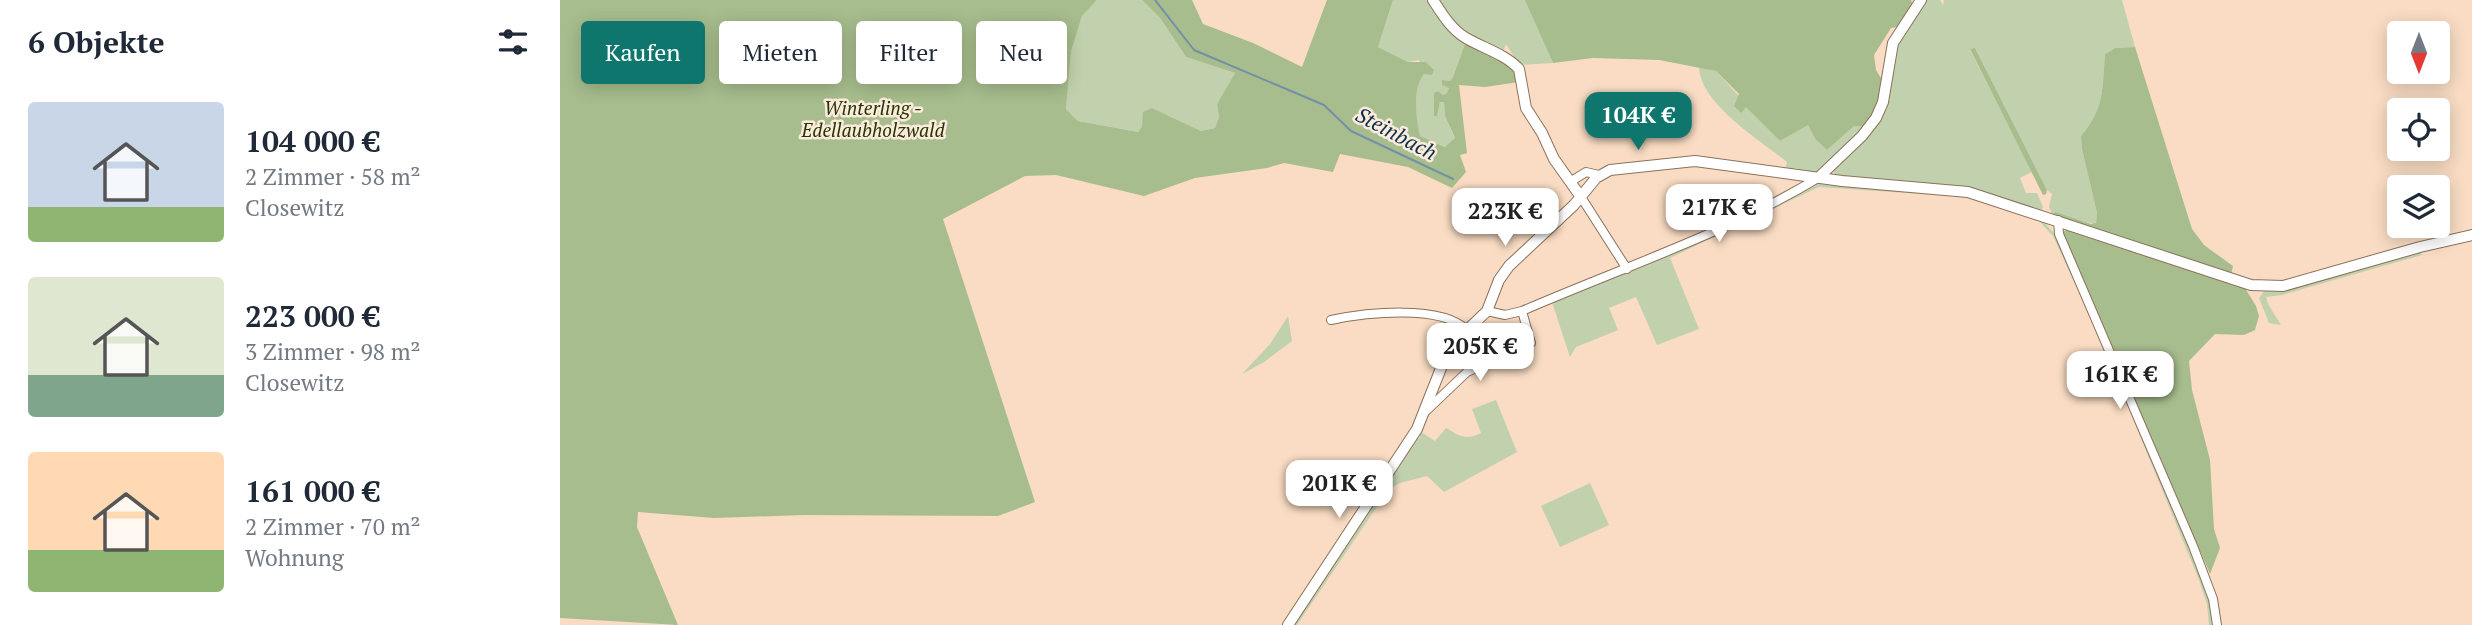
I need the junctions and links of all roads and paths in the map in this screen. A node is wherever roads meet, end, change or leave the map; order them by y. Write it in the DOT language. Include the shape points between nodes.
graph roads {
  1 [pos="1433,0"];
  2 [pos="1921,0"];
  3 [pos="1600,175"];
  4 [pos="1818,178"];
  5 [pos="1570,182"];
  6 [pos="1581,197"];
  7 [pos="2058,220"];
  8 [pos="2472,235"];
  9 [pos="1627,269"];
  10 [pos="1487,311"];
  11 [pos="1522,311"];
  12 [pos="1331,320"];
  13 [pos="1467,330"];
  14 [pos="1425,412"];
  15 [pos="1288,625"];
  16 [pos="2217,625"];
  1 -- 5 [label="street" via="1464,37 1518,69 1526,108"];
  2 -- 4 [label="street" via="1893,43 1876,118"];
  3 -- 4 [label="street" via="1695,161"];
  3 -- 5 [label="street" via="1587,172"];
  3 -- 6 [label="street"];
  4 -- 7 [label="street" via="1957,190"];
  4 -- 9 [label="street"];
  5 -- 6 [label="street"];
  6 -- 9 [label="street"];
  6 -- 10 [label="street" via="1509,266"];
  7 -- 8 [label="street" via="2251,285 2273,288"];
  7 -- 16 [label="street" via="2059,234 2193,546 2213,599"];
  9 -- 11 [label="street"];
  10 -- 11 [label="street"];
  10 -- 13 [label="street"];
  11 -- 14 [label="street" via="1531,343 1467,373"];
  12 -- 13 [label="street" via="1421,313 1444,317"];
  13 -- 14 [label="street" via="1445,358"];
  14 -- 15 [label="street"];
}
